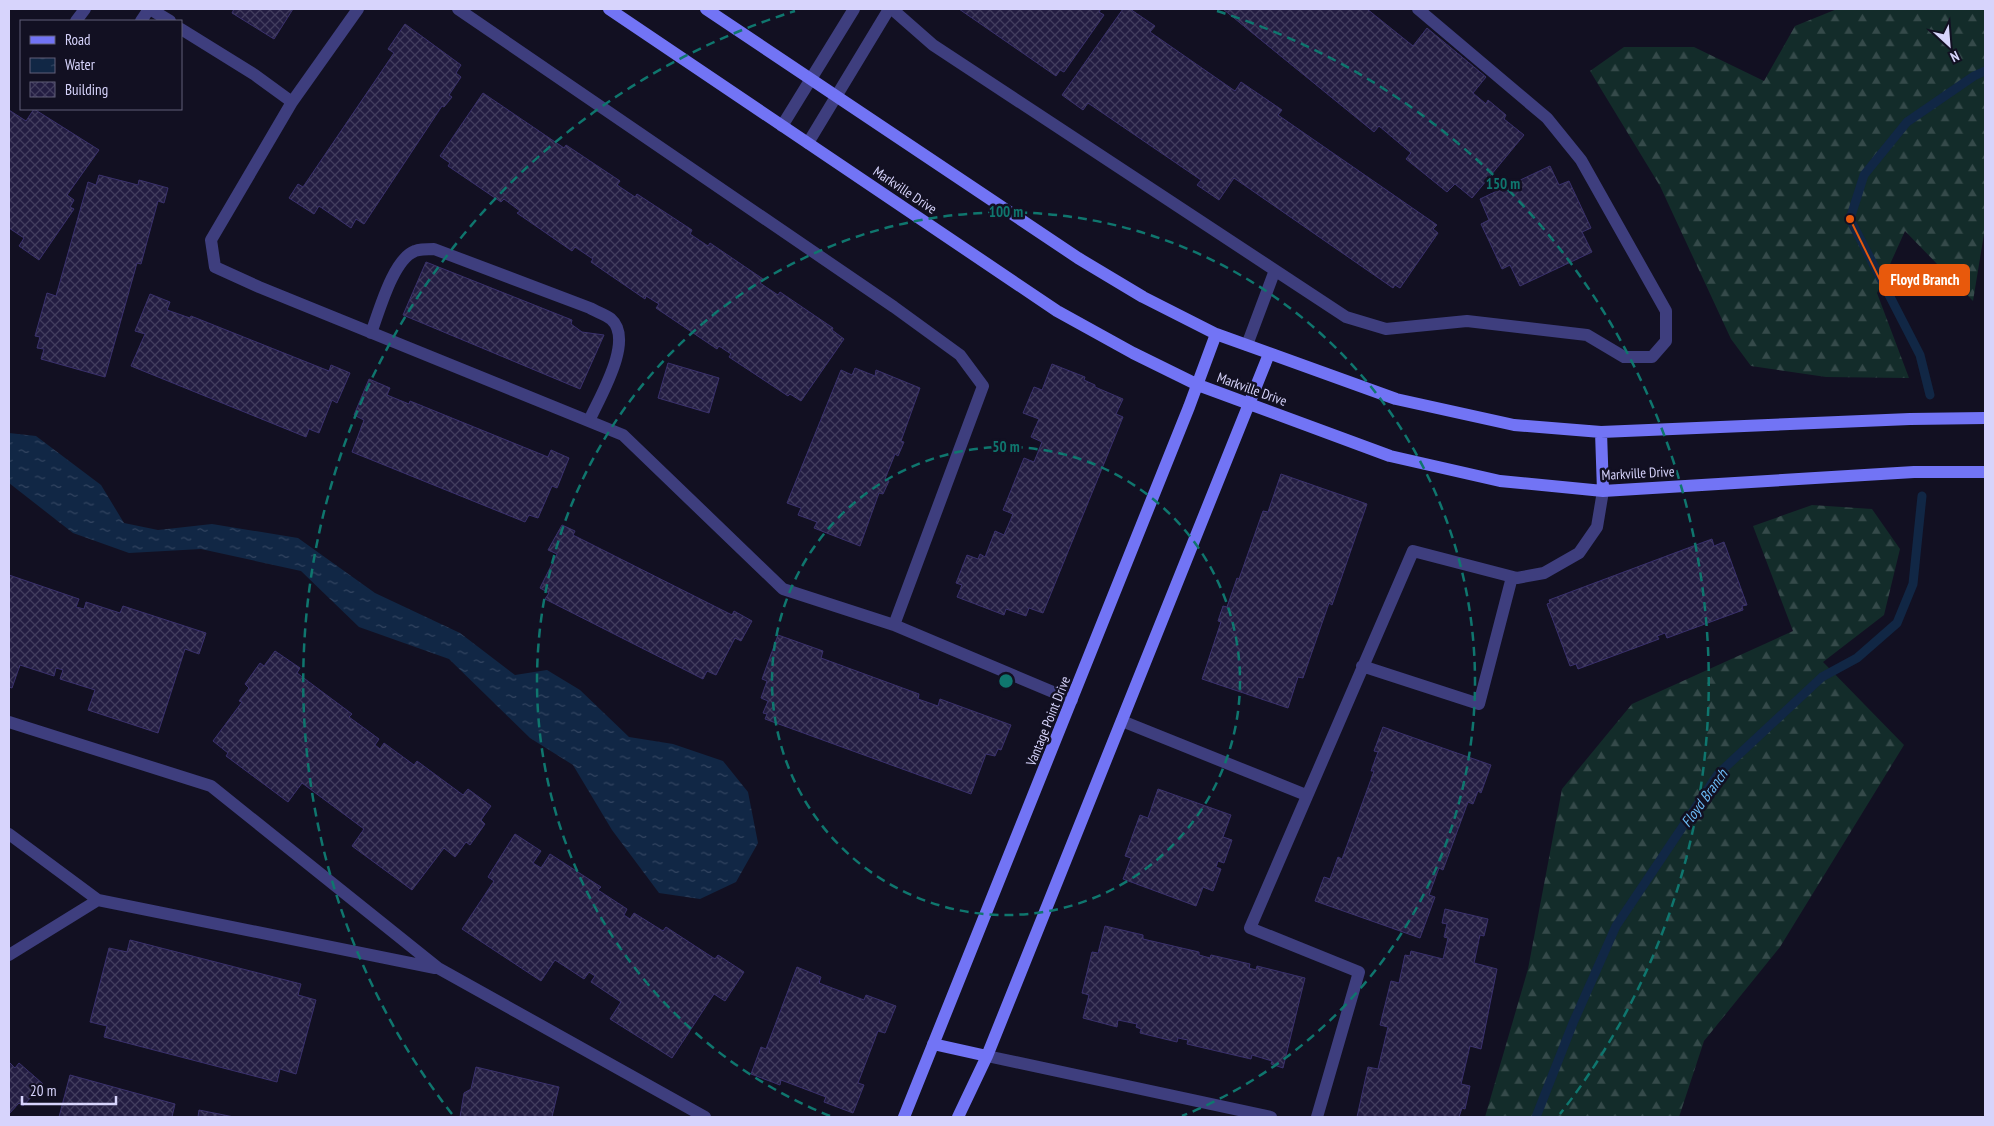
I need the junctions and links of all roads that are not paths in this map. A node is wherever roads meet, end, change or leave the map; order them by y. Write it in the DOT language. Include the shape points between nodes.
graph roads {
  1 [pos="85,9"];
  2 [pos="150,9"];
  3 [pos="358,9"];
  4 [pos="458,9"];
  5 [pos="609,9"];
  6 [pos="706,9"];
  7 [pos="854,9"];
  8 [pos="890,9"];
  9 [pos="1418,9"];
  10 [pos="77,20"];
  11 [pos="142,20"];
  12 [pos="168,20"];
  13 [pos="182,30"];
  14 [pos="810,79"];
  15 [pos="837,96"];
  16 [pos="292,102"];
  17 [pos="782,126"];
  18 [pos="808,143"];
  19 [pos="1276,270"];
  20 [pos="371,333"];
  21 [pos="1216,334"];
  22 [pos="1247,345"];
  23 [pos="1269,354"];
  24 [pos="1198,385"];
  25 [pos="1250,405"];
  26 [pos="1985,418"];
  27 [pos="589,421"];
  28 [pos="1601,432"];
  29 [pos="1985,472"];
  30 [pos="1603,490"];
  31 [pos="1512,577"];
  32 [pos="894,624"];
  33 [pos="1362,666"];
  34 [pos="1072,700"];
  35 [pos="1122,721"];
  36 [pos="9,722"];
  37 [pos="1306,795"];
  38 [pos="9,834"];
  39 [pos="98,900"];
  40 [pos="9,955"];
  41 [pos="438,968"];
  42 [pos="933,1044"];
  43 [pos="987,1056"];
  44 [pos="706,1117"];
  45 [pos="904,1117"];
  46 [pos="958,1117"];
  47 [pos="1271,1117"];
  48 [pos="1317,1117"];
  1 -- 10 [label="lane"];
  2 -- 11 [label="lane"];
  2 -- 12 [label="lane"];
  3 -- 16 [label="lane"];
  4 -- 32 [label="lane" via="894,307 960,355 983,386"];
  5 -- 17 [label="street, Markville Drive"];
  6 -- 14 [label="street"];
  7 -- 14 [label="lane"];
  8 -- 15 [label="lane"];
  8 -- 19 [label="lane" via="933,45"];
  9 -- 19 [label="lane" via="1547,118 1581,160 1666,311 1666,341 1652,357 1624,357 1587,335 1504,325 1467,321 1386,329 1346,317"];
  13 -- 16 [label="lane"];
  14 -- 15 [label="street"];
  14 -- 17 [label="lane"];
  15 -- 18 [label="lane"];
  15 -- 21 [label="street" via="1078,258 1143,297"];
  16 -- 20 [label="lane" via="211,240 215,267"];
  17 -- 18 [label="street, Markville Drive"];
  18 -- 24 [label="street, Markville Drive" via="1057,311"];
  19 -- 22 [label="lane"];
  20 -- 27 [label="lane"];
  20 -- 27 [label="lane" via="392,278 403,260 414,251 434,249 590,308 612,320 620,334 620,351"];
  21 -- 22 [label="street"];
  21 -- 24 [label="street, Vantage Point Drive"];
  22 -- 23 [label="street"];
  23 -- 25 [label="street"];
  23 -- 28 [label="street" via="1396,399 1514,425"];
  24 -- 25 [label="street, Markville Drive"];
  24 -- 34 [label="street, Vantage Point Drive"];
  25 -- 30 [label="street, Markville Drive" via="1390,456 1500,481"];
  25 -- 35 [label="street"];
  26 -- 28 [label="street"];
  27 -- 32 [label="lane" via="623,435 783,589"];
  28 -- 30 [label="street"];
  29 -- 30 [label="street, Markville Drive" via="1914,472"];
  30 -- 31 [label="lane" via="1597,528 1579,553 1544,573"];
  31 -- 33 [label="lane" via="1413,552"];
  31 -- 33 [label="lane" via="1479,704"];
  32 -- 34 [label="lane"];
  33 -- 37 [label="lane"];
  34 -- 42 [label="street, Vantage Point Drive"];
  35 -- 37 [label="lane"];
  35 -- 43 [label="street"];
  36 -- 41 [label="lane" via="211,786"];
  37 -- 48 [label="lane" via="1250,928 1359,972"];
  38 -- 39 [label="lane"];
  39 -- 40 [label="lane"];
  39 -- 41 [label="lane"];
  41 -- 44 [label="lane"];
  42 -- 43 [label="street"];
  42 -- 45 [label="street, Vantage Point Drive"];
  43 -- 46 [label="street"];
  43 -- 47 [label="lane"];
}
